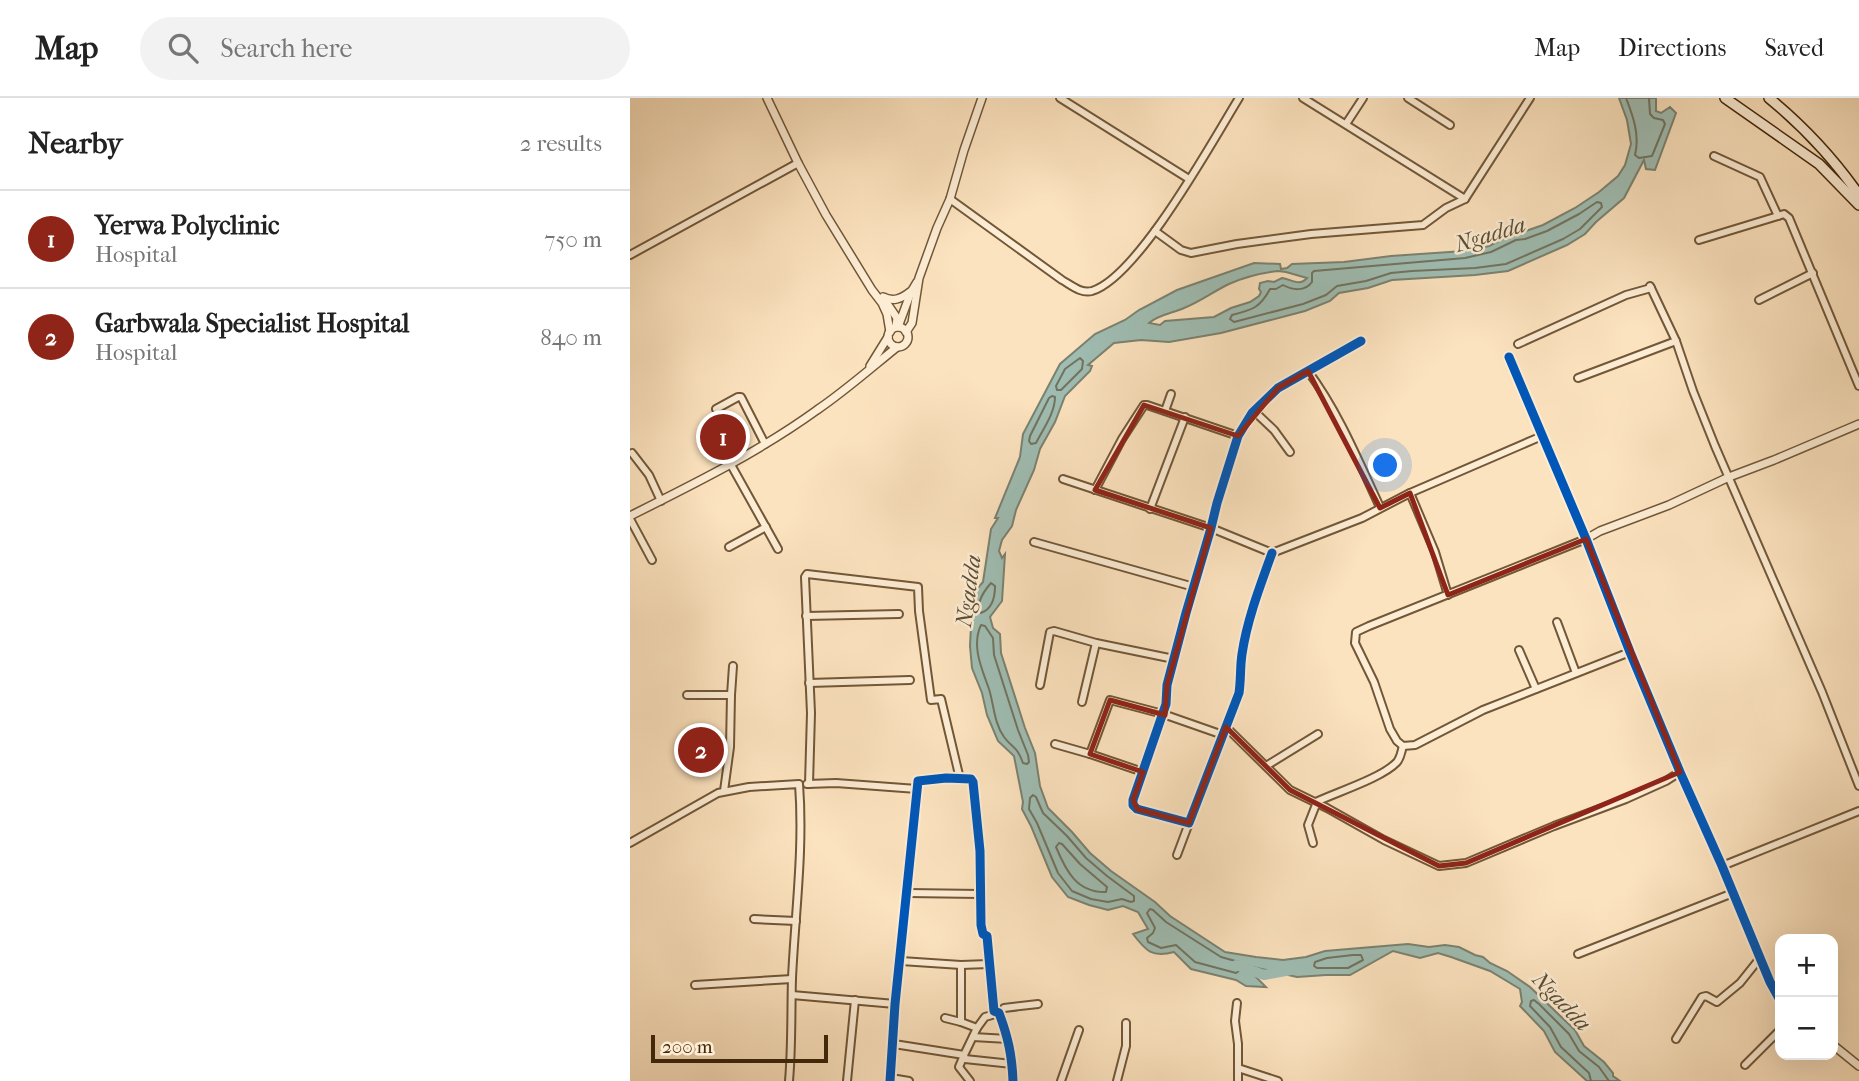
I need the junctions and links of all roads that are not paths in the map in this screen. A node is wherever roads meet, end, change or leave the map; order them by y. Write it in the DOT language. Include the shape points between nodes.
graph roads {
  1 [pos="767,98"];
  2 [pos="982,98"];
  3 [pos="1060,98"];
  4 [pos="1239,98"];
  5 [pos="1303,98"];
  6 [pos="1363,98"];
  7 [pos="1408,98"];
  8 [pos="1530,98"];
  9 [pos="1725,98"];
  10 [pos="1774,99"];
  11 [pos="1346,124"];
  12 [pos="1450,125"];
  13 [pos="1714,156"];
  14 [pos="798,163"];
  15 [pos="1189,179"];
  16 [pos="1859,195"];
  17 [pos="1465,199"];
  18 [pos="950,200"];
  19 [pos="1859,205"];
  20 [pos="1778,216"];
  21 [pos="1155,231"];
  22 [pos="1699,240"];
  23 [pos="630,256"];
  24 [pos="1813,273"];
  25 [pos="919,278"];
  26 [pos="872,290"];
  27 [pos="911,292"];
  28 [pos="881,296"];
  29 [pos="1759,300"];
  30 [pos="893,331"];
  31 [pos="906,332"];
  32 [pos="1361,341"];
  33 [pos="1676,341"];
  34 [pos="1518,344"];
  35 [pos="897,347"];
  36 [pos="1509,357"];
  37 [pos="1308,370"];
  38 [pos="865,373"];
  39 [pos="1578,377"];
  40 [pos="1859,386"];
  41 [pos="1171,394"];
  42 [pos="716,408"];
  43 [pos="1165,411"];
  44 [pos="1254,411"];
  45 [pos="1185,417"];
  46 [pos="1859,424"];
  47 [pos="1238,436"];
  48 [pos="1542,436"];
  49 [pos="765,443"];
  50 [pos="1290,452"];
  51 [pos="632,453"];
  52 [pos="730,463"];
  53 [pos="1729,477"];
  54 [pos="1063,479"];
  55 [pos="1095,490"];
  56 [pos="1410,493"];
  57 [pos="661,501"];
  58 [pos="1380,507"];
  59 [pos="1150,509"];
  60 [pos="630,517"];
  61 [pos="766,527"];
  62 [pos="1211,528"];
  63 [pos="1586,539"];
  64 [pos="1034,542"];
  65 [pos="729,547"];
  66 [pos="778,549"];
  67 [pos="1272,553"];
  68 [pos="652,560"];
  69 [pos="1194,587"];
  70 [pos="1448,595"];
  71 [pos="899,614"];
  72 [pos="806,615"];
  73 [pos="1557,622"];
  74 [pos="1096,643"];
  75 [pos="1519,650"];
  76 [pos="1630,652"];
  77 [pos="1174,659"];
  78 [pos="733,666"];
  79 [pos="1577,673"];
  80 [pos="910,680"];
  81 [pos="809,683"];
  82 [pos="1040,685"];
  83 [pos="1536,689"];
  84 [pos="687,695"];
  85 [pos="731,695"];
  86 [pos="1082,702"];
  87 [pos="1163,714"];
  88 [pos="1226,727"];
  89 [pos="1318,734"];
  90 [pos="1223,735"];
  91 [pos="1055,744"];
  92 [pos="1403,746"];
  93 [pos="1090,754"];
  94 [pos="1266,766"];
  95 [pos="1143,772"];
  96 [pos="1680,772"];
  97 [pos="960,779"];
  98 [pos="799,784"];
  99 [pos="809,784"];
  100 [pos="1859,786"];
  101 [pos="917,789"];
  102 [pos="724,791"];
  103 [pos="1316,802"];
  104 [pos="1859,811"];
  105 [pos="1189,823"];
  106 [pos="630,843"];
  107 [pos="1313,843"];
  108 [pos="1177,855"];
  109 [pos="1722,866"];
  110 [pos="908,893"];
  111 [pos="981,894"];
  112 [pos="1733,894"];
  113 [pos="754,919"];
  114 [pos="796,921"];
  115 [pos="1578,954"];
  116 [pos="1760,958"];
  117 [pos="901,961"];
  118 [pos="989,964"];
  119 [pos="961,965"];
  120 [pos="792,979"];
  121 [pos="695,985"];
  122 [pos="792,995"];
  123 [pos="1778,997"];
  124 [pos="855,1000"];
  125 [pos="1237,1003"];
  126 [pos="895,1004"];
  127 [pos="1038,1004"];
  128 [pos="999,1013"];
  129 [pos="945,1018"];
  130 [pos="961,1023"];
  131 [pos="1126,1023"];
  132 [pos="977,1028"];
  133 [pos="1079,1030"];
  134 [pos="1775,1035"];
  135 [pos="973,1037"];
  136 [pos="1008,1039"];
  137 [pos="1676,1039"];
  138 [pos="894,1044"];
  139 [pos="1838,1049"];
  140 [pos="964,1055"];
  141 [pos="1012,1064"];
  142 [pos="1745,1065"];
  143 [pos="1859,1066"];
  144 [pos="1238,1068"];
  145 [pos="891,1080"];
  146 [pos="789,1081"];
  147 [pos="846,1081"];
  148 [pos="909,1081"];
  149 [pos="970,1081"];
  150 [pos="1013,1081"];
  151 [pos="1061,1081"];
  152 [pos="1117,1081"];
  153 [pos="1238,1081"];
  154 [pos="1278,1081"];
  1 -- 14 [label="street"];
  2 -- 18 [label="street"];
  3 -- 15 [label="street"];
  4 -- 15 [label="street"];
  5 -- 11 [label="street"];
  6 -- 11 [label="street"];
  7 -- 12 [label="street"];
  8 -- 17 [label="street"];
  9 -- 19 [label="main road" via="1819,164"];
  10 -- 16 [label="main road"];
  11 -- 17 [label="street"];
  13 -- 20 [label="street" via="1760,177"];
  14 -- 23 [label="street"];
  14 -- 26 [label="street"];
  15 -- 21 [label="street"];
  17 -- 21 [label="street" via="1423,225 1311,234 1202,252 1181,250"];
  18 -- 21 [label="street" via="1062,280 1087,292 1118,275"];
  18 -- 25 [label="street"];
  20 -- 22 [label="street"];
  20 -- 24 [label="street" via="1788,218"];
  24 -- 29 [label="street"];
  24 -- 40 [label="street"];
  25 -- 27 [label="street"];
  25 -- 31 [label="street" via="912,323"];
  26 -- 28 [label="street"];
  26 -- 30 [label="street"];
  27 -- 28 [label="street" via="896,300"];
  27 -- 30 [label="street"];
  28 -- 30 [label="street" via="897,318"];
  30 -- 31 [label="street"];
  30 -- 35 [label="street" via="891,344"];
  30 -- 38 [label="street"];
  31 -- 35 [label="street" via="908,339"];
  32 -- 37 [label="street"];
  33 -- 34 [label="street" via="1651,287"];
  33 -- 39 [label="street"];
  33 -- 53 [label="street"];
  35 -- 38 [label="street"];
  36 -- 48 [label="street"];
  37 -- 44 [label="street" via="1278,388"];
  37 -- 58 [label="street" via="1352,446"];
  38 -- 49 [label="street" via="817,411"];
  41 -- 43 [label="street"];
  42 -- 49 [label="street" via="741,397"];
  43 -- 45 [label="street"];
  43 -- 55 [label="street" via="1144,405"];
  44 -- 47 [label="street"];
  44 -- 50 [label="street"];
  45 -- 47 [label="street"];
  45 -- 59 [label="street"];
  46 -- 53 [label="street"];
  47 -- 62 [label="street"];
  48 -- 56 [label="street"];
  48 -- 63 [label="street"];
  49 -- 52 [label="street"];
  51 -- 57 [label="street"];
  52 -- 57 [label="street"];
  52 -- 61 [label="street"];
  53 -- 63 [label="street"];
  53 -- 100 [label="street"];
  54 -- 55 [label="street"];
  55 -- 59 [label="street"];
  56 -- 58 [label="street"];
  56 -- 70 [label="street"];
  57 -- 60 [label="street"];
  58 -- 67 [label="street"];
  59 -- 62 [label="street"];
  60 -- 68 [label="street"];
  61 -- 65 [label="street"];
  61 -- 66 [label="street"];
  62 -- 67 [label="street"];
  62 -- 69 [label="street"];
  63 -- 70 [label="street"];
  63 -- 76 [label="street"];
  64 -- 69 [label="street"];
  67 -- 88 [label="street" via="1256,596 1242,655 1239,693"];
  69 -- 77 [label="street"];
  70 -- 92 [label="street" via="1356,632 1355,643 1390,729"];
  71 -- 72 [label="street"];
  72 -- 81 [label="street"];
  72 -- 97 [label="street" via="807,574 918,587 931,700 941,699"];
  73 -- 79 [label="street"];
  74 -- 77 [label="street"];
  74 -- 82 [label="street" via="1050,632"];
  74 -- 86 [label="street"];
  75 -- 83 [label="street"];
  76 -- 79 [label="street"];
  76 -- 96 [label="street"];
  77 -- 87 [label="street"];
  78 -- 85 [label="street"];
  79 -- 83 [label="street"];
  80 -- 81 [label="street"];
  81 -- 99 [label="street"];
  83 -- 92 [label="street" via="1415,745"];
  84 -- 85 [label="street"];
  85 -- 102 [label="street"];
  87 -- 90 [label="street"];
  87 -- 93 [label="street" via="1111,700"];
  87 -- 95 [label="street"];
  88 -- 90 [label="street"];
  88 -- 94 [label="street"];
  89 -- 94 [label="street"];
  90 -- 105 [label="street"];
  91 -- 93 [label="street"];
  92 -- 103 [label="street" via="1400,759 1378,775"];
  93 -- 95 [label="street"];
  94 -- 103 [label="street" via="1290,790"];
  95 -- 105 [label="street" via="1133,805"];
  96 -- 103 [label="street" via="1626,799 1450,866 1439,866 1384,840"];
  96 -- 109 [label="street"];
  97 -- 101 [label="street" via="918,781"];
  97 -- 111 [label="street" via="973,782"];
  98 -- 99 [label="street"];
  98 -- 102 [label="street"];
  98 -- 114 [label="street"];
  99 -- 101 [label="street"];
  101 -- 110 [label="street"];
  102 -- 106 [label="street"];
  103 -- 107 [label="street" via="1308,825"];
  104 -- 109 [label="street"];
  105 -- 108 [label="street"];
  109 -- 112 [label="street"];
  110 -- 111 [label="street"];
  110 -- 117 [label="street"];
  111 -- 118 [label="street" via="981,925 987,936"];
  112 -- 115 [label="street"];
  112 -- 116 [label="street"];
  113 -- 114 [label="street"];
  114 -- 120 [label="street"];
  116 -- 123 [label="street"];
  116 -- 137 [label="street" via="1717,1002 1702,997"];
  117 -- 119 [label="street"];
  117 -- 126 [label="street"];
  118 -- 119 [label="street"];
  118 -- 128 [label="street" via="994,1011"];
  119 -- 130 [label="street"];
  120 -- 121 [label="street"];
  120 -- 122 [label="street"];
  122 -- 124 [label="street"];
  122 -- 146 [label="street"];
  124 -- 126 [label="street"];
  124 -- 147 [label="street"];
  125 -- 144 [label="street"];
  126 -- 138 [label="street"];
  127 -- 128 [label="street" via="1004,1008"];
  128 -- 132 [label="street" via="985,1017"];
  128 -- 136 [label="street"];
  129 -- 130 [label="street"];
  130 -- 132 [label="street"];
  131 -- 152 [label="street" via="1126,1046"];
  132 -- 135 [label="street"];
  133 -- 151 [label="street"];
  134 -- 142 [label="street"];
  135 -- 136 [label="street"];
  135 -- 140 [label="street"];
  136 -- 141 [label="street"];
  138 -- 140 [label="street"];
  138 -- 145 [label="street"];
  139 -- 143 [label="street"];
  140 -- 141 [label="street" via="965,1059"];
  140 -- 149 [label="street" via="958,1067"];
  141 -- 150 [label="street"];
  144 -- 153 [label="street"];
  144 -- 154 [label="street"];
  145 -- 148 [label="street"];
}
